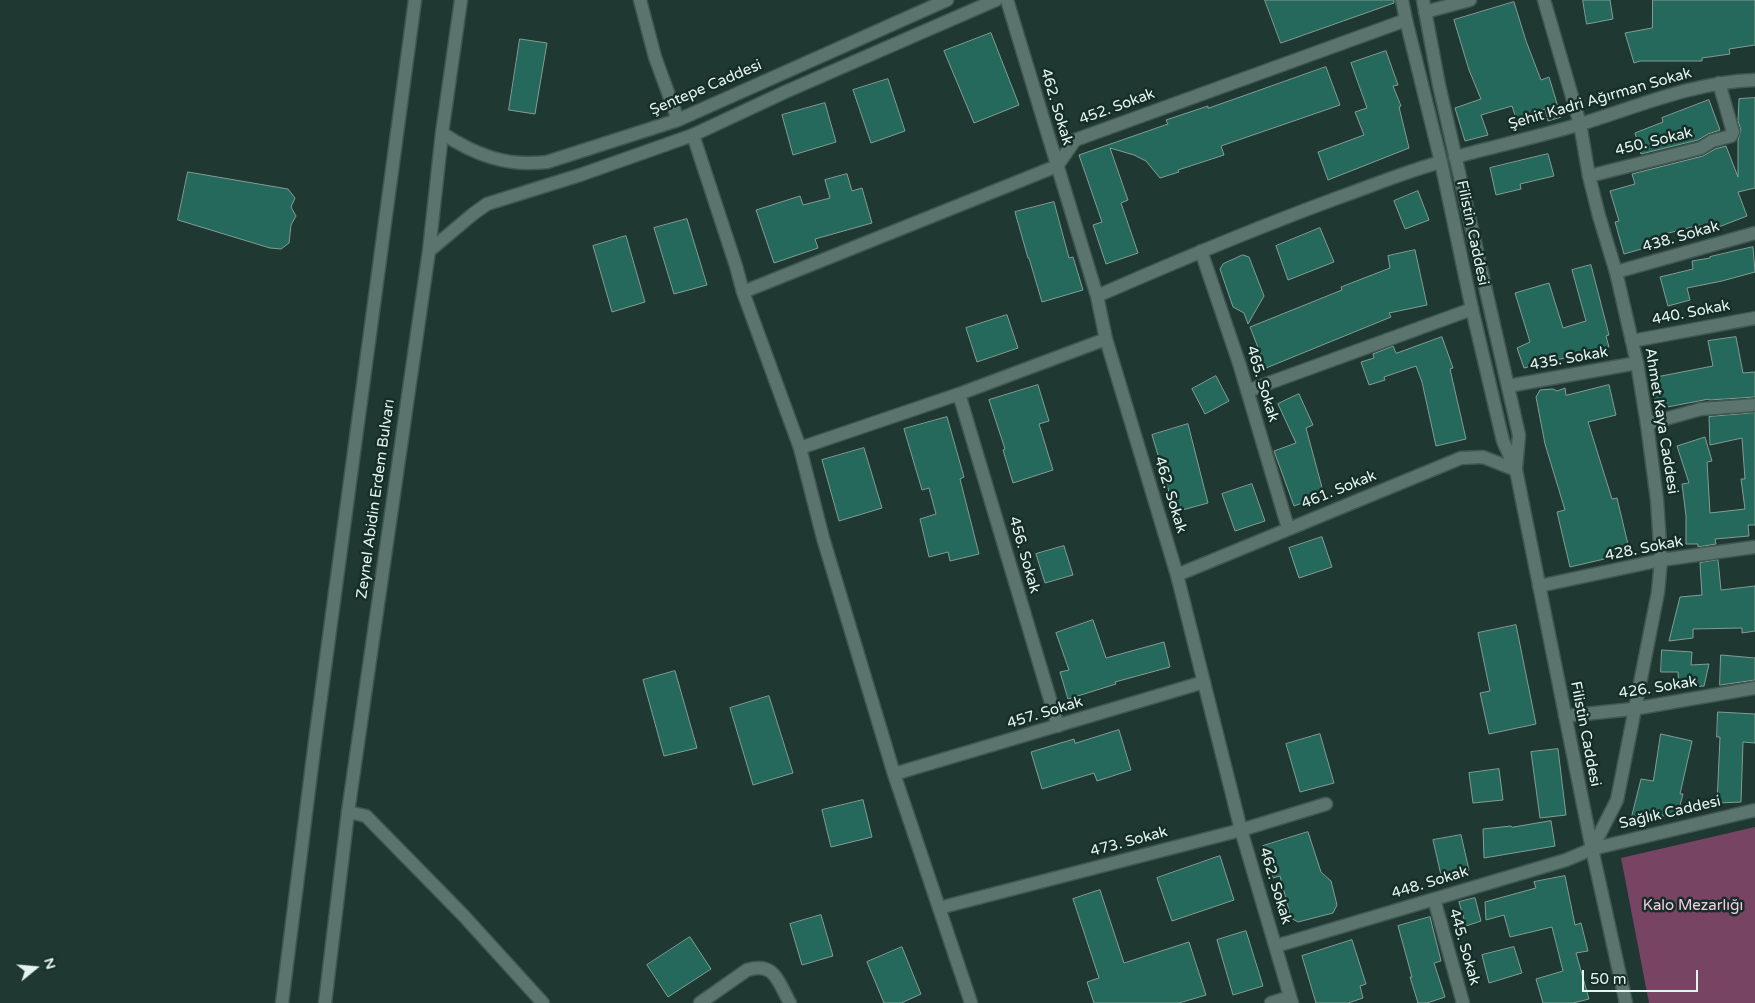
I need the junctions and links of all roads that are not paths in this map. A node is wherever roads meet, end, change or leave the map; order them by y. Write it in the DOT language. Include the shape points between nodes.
graph roads {
  1 [pos="415,0"];
  2 [pos="461,0"];
  3 [pos="640,0"];
  4 [pos="947,0"];
  5 [pos="996,0"];
  6 [pos="1007,0"];
  7 [pos="1402,0"];
  8 [pos="1470,0"];
  9 [pos="1544,0"];
  10 [pos="1424,6"];
  11 [pos="1406,20"];
  12 [pos="1755,80"];
  13 [pos="1719,83"];
  14 [pos="678,120"];
  15 [pos="1580,124"];
  16 [pos="442,133"];
  17 [pos="693,135"];
  18 [pos="1456,157"];
  19 [pos="1441,162"];
  20 [pos="1056,166"];
  21 [pos="1589,176"];
  22 [pos="1755,233"];
  23 [pos="429,251"];
  24 [pos="1201,251"];
  25 [pos="1616,272"];
  26 [pos="743,292"];
  27 [pos="1097,296"];
  28 [pos="1472,309"];
  29 [pos="1755,318"];
  30 [pos="1106,339"];
  31 [pos="1632,340"];
  32 [pos="1637,363"];
  33 [pos="1508,386"];
  34 [pos="1247,391"];
  35 [pos="960,394"];
  36 [pos="1755,405"];
  37 [pos="1647,424"];
  38 [pos="800,448"];
  39 [pos="1516,470"];
  40 [pos="1288,528"];
  41 [pos="1755,547"];
  42 [pos="1661,560"];
  43 [pos="1177,575"];
  44 [pos="1539,586"];
  45 [pos="1204,682"];
  46 [pos="1755,688"];
  47 [pos="1634,709"];
  48 [pos="1565,716"];
  49 [pos="1058,726"];
  50 [pos="894,774"];
  51 [pos="1326,804"];
  52 [pos="1755,810"];
  53 [pos="348,812"];
  54 [pos="1241,830"];
  55 [pos="1592,849"];
  56 [pos="1434,899"];
  57 [pos="939,908"];
  58 [pos="1276,946"];
  59 [pos="1291,1000"];
  60 [pos="282,1003"];
  61 [pos="324,1003"];
  62 [pos="543,1003"];
  63 [pos="700,1003"];
  64 [pos="790,1003"];
  65 [pos="971,1003"];
  66 [pos="1271,1003"];
  67 [pos="1463,1003"];
  68 [pos="1626,1003"];
  1 -- 60 [label="street, Zeynel Abidin Erdem Bulvarı"];
  2 -- 16 [label="street, Zeynel Abidin Erdem Bulvarı"];
  3 -- 14 [label="street" via="655,57"];
  4 -- 14 [label="street, Şentepe Caddesi"];
  5 -- 17 [label="street"];
  6 -- 20 [label="street, 462. Sokak"];
  7 -- 11 [label="street, Filistin Caddesi"];
  8 -- 10 [label="street"];
  9 -- 15 [label="street, Ahmet Kaya Caddesi"];
  10 -- 18 [label="street, Filistin Caddesi"];
  11 -- 19 [label="street, Filistin Caddesi"];
  11 -- 20 [label="street, 452. Sokak" via="1075,140"];
  12 -- 13 [label="street, Şehit Kadri Ağırman Sokak"];
  13 -- 15 [label="street, Şehit Kadri Ağırman Sokak"];
  13 -- 21 [label="street, 450. Sokak" via="1733,132 1731,136 1701,148"];
  14 -- 16 [label="street, Şentepe Caddesi" via="547,162 530,164 474,152"];
  15 -- 18 [label="street, Şehit Kadri Ağırman Sokak"];
  15 -- 21 [label="street, Ahmet Kaya Caddesi"];
  16 -- 23 [label="street, Zeynel Abidin Erdem Bulvarı"];
  17 -- 23 [label="street" via="488,204"];
  17 -- 26 [label="street"];
  18 -- 33 [label="street, Filistin Caddesi"];
  19 -- 24 [label="street" via="1296,213"];
  19 -- 28 [label="street, Filistin Caddesi"];
  20 -- 26 [label="street"];
  20 -- 27 [label="street, 462. Sokak"];
  21 -- 25 [label="street, Ahmet Kaya Caddesi"];
  22 -- 25 [label="street, 438. Sokak"];
  23 -- 53 [label="street, Zeynel Abidin Erdem Bulvarı"];
  24 -- 27 [label="street"];
  24 -- 34 [label="street, 465. Sokak"];
  25 -- 31 [label="street, Ahmet Kaya Caddesi"];
  26 -- 38 [label="street"];
  27 -- 30 [label="street, 462. Sokak"];
  28 -- 34 [label="street"];
  28 -- 39 [label="street, Filistin Caddesi" via="1503,440"];
  29 -- 31 [label="street, 440. Sokak"];
  30 -- 35 [label="street"];
  30 -- 43 [label="street, 462. Sokak"];
  31 -- 32 [label="street, Ahmet Kaya Caddesi"];
  32 -- 33 [label="street, 435. Sokak"];
  32 -- 37 [label="street, Ahmet Kaya Caddesi"];
  33 -- 39 [label="street, Filistin Caddesi" via="1519,435"];
  34 -- 40 [label="street, 465. Sokak"];
  35 -- 38 [label="street"];
  35 -- 49 [label="street, 456. Sokak"];
  36 -- 37 [label="street" via="1701,409"];
  37 -- 42 [label="street, Ahmet Kaya Caddesi"];
  38 -- 50 [label="street" via="823,538"];
  39 -- 40 [label="street, 461. Sokak" via="1483,457 1461,458"];
  39 -- 44 [label="street, Filistin Caddesi"];
  40 -- 43 [label="street, 461. Sokak"];
  41 -- 42 [label="street, 428. Sokak"];
  42 -- 44 [label="street, 428. Sokak"];
  42 -- 47 [label="street, Ahmet Kaya Caddesi" via="1658,592"];
  43 -- 45 [label="street, 462. Sokak"];
  44 -- 48 [label="street, Filistin Caddesi"];
  45 -- 49 [label="street, 457. Sokak"];
  45 -- 54 [label="street, 462. Sokak"];
  46 -- 47 [label="street, 426. Sokak"];
  47 -- 48 [label="street, 426. Sokak"];
  47 -- 55 [label="street, Ahmet Kaya Caddesi" via="1617,800"];
  48 -- 55 [label="street, Filistin Caddesi"];
  49 -- 50 [label="street, 457. Sokak"];
  50 -- 57 [label="street"];
  51 -- 54 [label="street, 473. Sokak"];
  52 -- 55 [label="street, Sağlık Caddesi"];
  53 -- 61 [label="street, Zeynel Abidin Erdem Bulvarı"];
  53 -- 62 [label="street" via="366,816 463,914"];
  54 -- 57 [label="street, 473. Sokak"];
  54 -- 58 [label="street, 462. Sokak"];
  55 -- 56 [label="street, 448. Sokak" via="1566,860"];
  55 -- 68 [label="street, Filistin Caddesi"];
  56 -- 58 [label="street, 448. Sokak"];
  56 -- 67 [label="street, 445. Sokak"];
  57 -- 65 [label="street"];
  58 -- 59 [label="street, 462. Sokak"];
  59 -- 66 [label="street"];
  63 -- 64 [label="street" via="756,967 772,971"];
}
